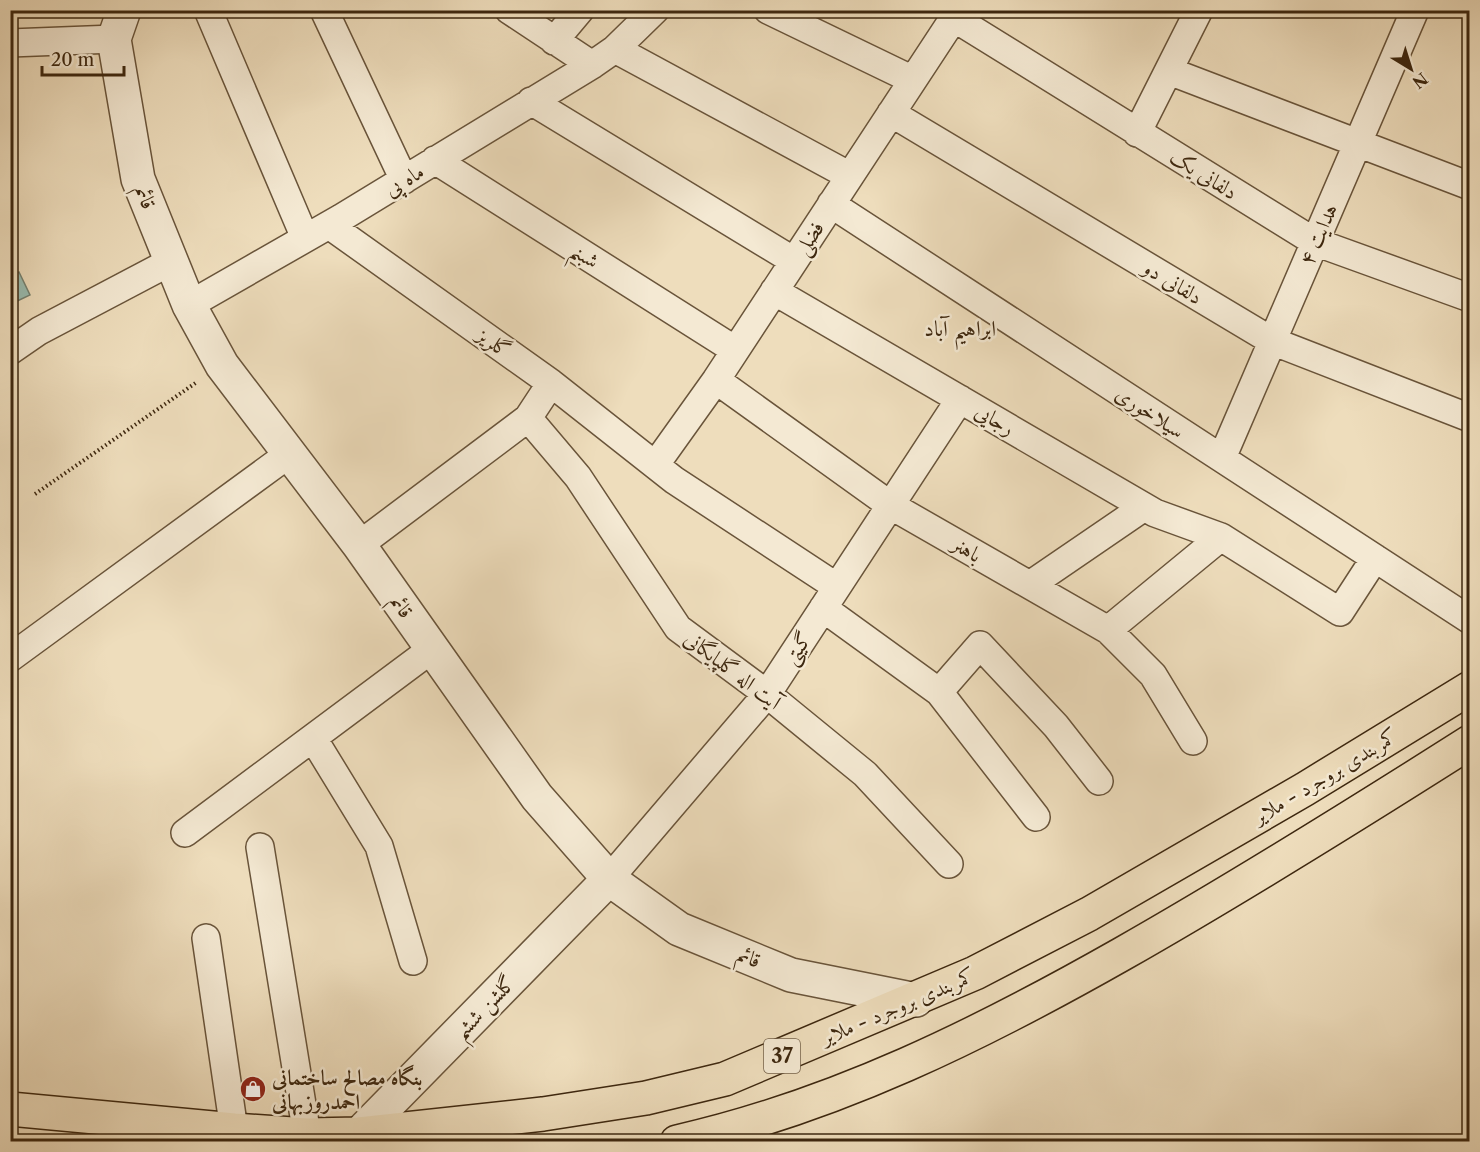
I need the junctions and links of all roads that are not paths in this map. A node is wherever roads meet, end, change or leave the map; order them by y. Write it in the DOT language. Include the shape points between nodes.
graph roads {
  1 [pos="208,10"];
  2 [pos="324,10"];
  3 [pos="509,10"];
  4 [pos="580,10"];
  5 [pos="655,10"];
  6 [pos="768,10"];
  7 [pos="1199,10"];
  8 [pos="1415,10"];
  9 [pos="956,14"];
  10 [pos="119,25"];
  11 [pos="554,42"];
  12 [pos="10,43"];
  13 [pos="615,49"];
  14 [pos="592,65"];
  15 [pos="1169,71"];
  16 [pos="913,80"];
  17 [pos="531,101"];
  18 [pos="891,113"];
  19 [pos="1137,133"];
  20 [pos="1358,142"];
  21 [pos="435,160"];
  22 [pos="850,176"];
  23 [pos="404,180"];
  24 [pos="1470,186"];
  25 [pos="831,204"];
  26 [pos="329,225"];
  27 [pos="304,238"];
  28 [pos="1315,242"];
  29 [pos="794,261"];
  30 [pos="170,262"];
  31 [pos="774,291"];
  32 [pos="1470,298"];
  33 [pos="189,305"];
  34 [pos="1272,341"];
  35 [pos="735,350"];
  36 [pos="10,351"];
  37 [pos="716,380"];
  38 [pos="551,383"];
  39 [pos="960,399"];
  40 [pos="528,418"];
  41 [pos="1470,418"];
  42 [pos="289,454"];
  43 [pos="1222,459"];
  44 [pos="656,464"];
  45 [pos="890,505"];
  46 [pos="1144,507"];
  47 [pos="1221,537"];
  48 [pos="359,545"];
  49 [pos="1375,558"];
  50 [pos="1030,585"];
  51 [pos="830,597"];
  52 [pos="1470,620"];
  53 [pos="1108,630"];
  54 [pos="432,649"];
  55 [pos="10,658"];
  56 [pos="1470,688"];
  57 [pos="939,692"];
  58 [pos="767,694"];
  59 [pos="313,738"];
  60 [pos="1193,741"];
  61 [pos="1470,742"];
  62 [pos="1099,781"];
  63 [pos="1036,817"];
  64 [pos="185,833"];
  65 [pos="260,846"];
  66 [pos="949,864"];
  67 [pos="609,879"];
  68 [pos="206,938"];
  69 [pos="413,961"];
  70 [pos="916,1000"];
  71 [pos="10,1109"];
  72 [pos="234,1130"];
  73 [pos="359,1134"];
  74 [pos="307,1135"];
  75 [pos="677,1142"];
  1 -- 27 [label="street"];
  2 -- 23 [label="street"];
  3 -- 11 [label="street"];
  4 -- 11 [label="street"];
  5 -- 13 [label="street, ماه پی"];
  6 -- 16 [label="street"];
  7 -- 15 [label="street"];
  8 -- 20 [label="street, هدایت ۴"];
  9 -- 16 [label="street, فضلی"];
  9 -- 19 [label="street, دلفانی یک"];
  10 -- 12 [label="street"];
  10 -- 30 [label="street, قائم" via="138,178"];
  11 -- 14 [label="street"];
  13 -- 14 [label="street, ماه پی"];
  13 -- 22 [label="street"];
  14 -- 17 [label="street, ماه پی"];
  15 -- 19 [label="street"];
  15 -- 20 [label="street"];
  16 -- 18 [label="street, فضلی"];
  17 -- 21 [label="street, ماه پی"];
  17 -- 29 [label="street"];
  18 -- 22 [label="street, فضلی"];
  18 -- 34 [label="street, دلفانی دو"];
  19 -- 28 [label="street, دلفانی یک"];
  20 -- 24 [label="street"];
  20 -- 28 [label="street, هدایت ۴"];
  21 -- 23 [label="street, ماه پی"];
  21 -- 35 [label="street, شبنم"];
  22 -- 25 [label="street, فضلی"];
  23 -- 26 [label="street, ماه پی"];
  25 -- 29 [label="street, فضلی"];
  25 -- 43 [label="street, سیلاخوری"];
  26 -- 27 [label="street, ماه پی"];
  26 -- 38 [label="street, گلریز"];
  27 -- 33 [label="street, ماه پی"];
  28 -- 32 [label="street, دلفانی یک"];
  28 -- 34 [label="street, هدایت ۴"];
  29 -- 31 [label="street, فضلی"];
  30 -- 33 [label="street, قائم"];
  30 -- 36 [label="street" via="39,331"];
  31 -- 35 [label="street, فضلی"];
  31 -- 39 [label="street, رجایی"];
  33 -- 42 [label="street, قائم" via="222,365"];
  34 -- 41 [label="street, دلفانی دو"];
  34 -- 43 [label="street, هدایت ۴"];
  35 -- 37 [label="street, فضلی"];
  37 -- 44 [label="street, فضلی"];
  37 -- 45 [label="street, باهنر"];
  38 -- 40 [label="street"];
  38 -- 44 [label="street, گلریز"];
  39 -- 45 [label="street, گیتی"];
  39 -- 46 [label="street, رجایی"];
  40 -- 48 [label="street"];
  40 -- 58 [label="street, آیت اله گلپایگانی" via="578,477 678,628"];
  42 -- 48 [label="street, قائم"];
  42 -- 55 [label="street"];
  43 -- 49 [label="street, سیلاخوری"];
  44 -- 51 [label="street, گلریز"];
  45 -- 50 [label="street, باهنر"];
  45 -- 51 [label="street, گیتی"];
  46 -- 47 [label="street, رجایی"];
  46 -- 50 [label="street"];
  47 -- 49 [label="street, رجایی" via="1341,612"];
  47 -- 53 [label="street"];
  48 -- 54 [label="street, قائم"];
  49 -- 52 [label="street, سیلاخوری"];
  50 -- 53 [label="street, باهنر"];
  51 -- 57 [label="street, گلریز"];
  51 -- 58 [label="street, گیتی"];
  53 -- 60 [label="street, باهنر" via="1153,675"];
  54 -- 59 [label="street"];
  54 -- 67 [label="street, قائم" via="537,797"];
  56 -- 70 [label="highway, کمربندی بروجرد - ملایر / 37" via="1089,914"];
  57 -- 62 [label="street" via="980,645 1056,726"];
  57 -- 63 [label="street, گلریز"];
  58 -- 66 [label="street, آیت اله گلپایگانی" via="865,774"];
  58 -- 67 [label="street, گیتی"];
  59 -- 64 [label="street"];
  59 -- 69 [label="street" via="379,846"];
  61 -- 75 [label="highway, 37" via="1195,913 981,1031 887,1074 790,1110"];
  65 -- 74 [label="street"];
  67 -- 70 [label="street, قائم" via="679,929 791,975"];
  67 -- 73 [label="street, گلشن ششم"];
  68 -- 72 [label="street"];
  70 -- 73 [label="highway, کمربندی بروجرد - ملایر / 37" via="725,1079 646,1098 543,1114"];
  71 -- 72 [label="highway, کمربندی بروجرد - ملایر / 37"];
  72 -- 74 [label="highway, کمربندی بروجرد - ملایر / 37"];
  73 -- 74 [label="highway, کمربندی بروجرد - ملایر / 37"];
}
